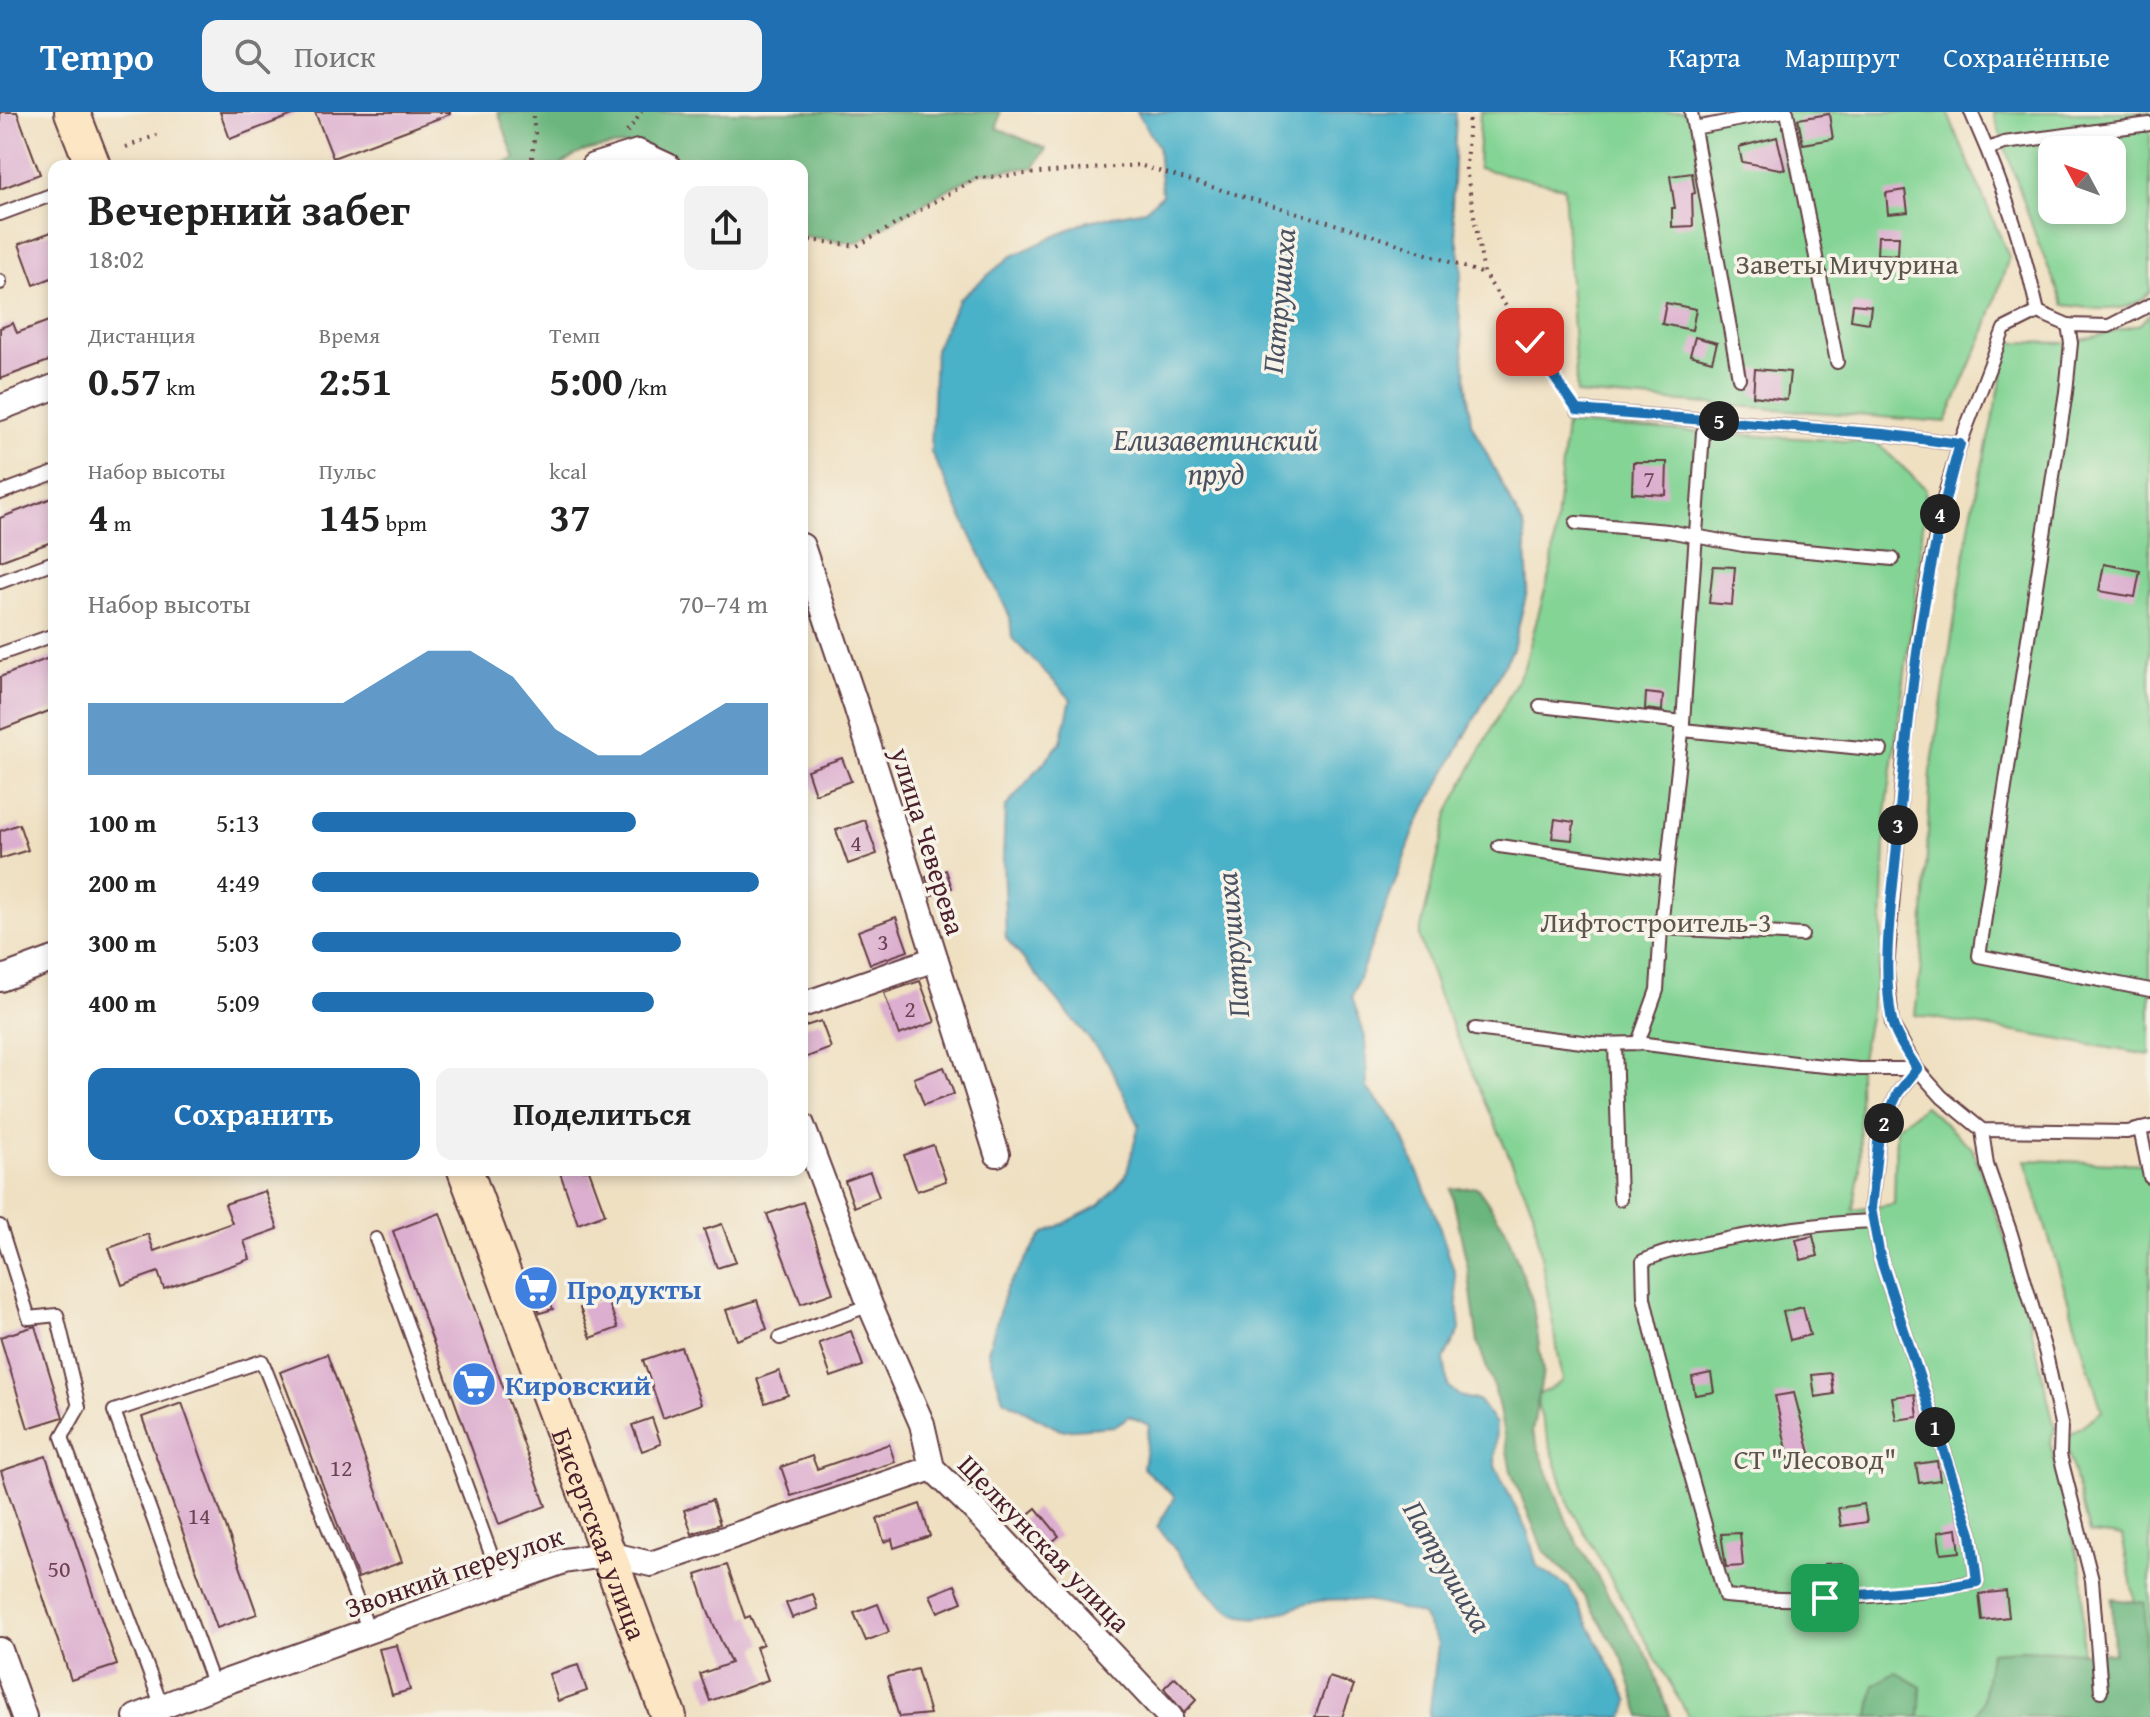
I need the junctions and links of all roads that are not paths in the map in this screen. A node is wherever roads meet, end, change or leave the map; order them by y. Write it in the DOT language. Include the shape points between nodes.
graph roads {
  1 [pos="72,112"];
  2 [pos="1691,112"];
  3 [pos="1779,112"];
  4 [pos="1787,112"];
  5 [pos="1971,112"];
  6 [pos="2150,124"];
  7 [pos="1694,128"];
  8 [pos="1988,149"];
  9 [pos="91,160"];
  10 [pos="612,160"];
  11 [pos="655,160"];
  12 [pos="48,196"];
  13 [pos="0,214"];
  14 [pos="2150,305"];
  15 [pos="2038,312"];
  16 [pos="2068,325"];
  17 [pos="1837,362"];
  18 [pos="1739,378"];
  19 [pos="48,389"];
  20 [pos="0,408"];
  21 [pos="1577,410"];
  22 [pos="1703,432"];
  23 [pos="1960,444"];
  24 [pos="48,475"];
  25 [pos="0,493"];
  26 [pos="1576,523"];
  27 [pos="1697,538"];
  28 [pos="1893,559"];
  29 [pos="48,564"];
  30 [pos="808,565"];
  31 [pos="0,582"];
  32 [pos="48,637"];
  33 [pos="0,654"];
  34 [pos="1540,706"];
  35 [pos="1683,726"];
  36 [pos="1881,750"];
  37 [pos="1499,846"];
  38 [pos="1667,869"];
  39 [pos="1661,928"];
  40 [pos="1802,935"];
  41 [pos="935,959"];
  42 [pos="48,961"];
  43 [pos="0,979"];
  44 [pos="2150,990"];
  45 [pos="808,1003"];
  46 [pos="1475,1029"];
  47 [pos="1638,1043"];
  48 [pos="1615,1044"];
  49 [pos="1917,1069"];
  50 [pos="2145,1128"];
  51 [pos="1982,1130"];
  52 [pos="808,1141"];
  53 [pos="997,1154"];
  54 [pos="467,1176"];
  55 [pos="2150,1177"];
  56 [pos="1620,1199"];
  57 [pos="1873,1221"];
  58 [pos="0,1226"];
  59 [pos="376,1239"];
  60 [pos="870,1305"];
  61 [pos="780,1338"];
  62 [pos="932,1468"];
  63 [pos="609,1554"];
  64 [pos="502,1584"];
  65 [pos="370,1633"];
  66 [pos="0,1650"];
  67 [pos="214,1686"];
  68 [pos="2101,1691"];
  69 [pos="162,1707"];
  70 [pos="24,1717"];
  71 [pos="136,1717"];
  72 [pos="669,1717"];
  73 [pos="1170,1717"];
  1 -- 9 [label="main road"];
  2 -- 7 [label="lane"];
  3 -- 7 [label="lane"];
  4 -- 17 [label="lane"];
  5 -- 8 [label="lane"];
  6 -- 8 [label="lane"];
  7 -- 18 [label="lane"];
  8 -- 15 [label="lane" via="2026,257"];
  10 -- 11 [label="street" via="638,152"];
  12 -- 13 [label="lane"];
  14 -- 16 [label="lane" via="2109,326"];
  15 -- 16 [label="lane"];
  15 -- 23 [label="lane" via="2004,329"];
  16 -- 44 [label="lane" via="2066,392 1979,956"];
  19 -- 20 [label="street"];
  21 -- 23 [label="lane"];
  22 -- 27 [label="lane"];
  23 -- 49 [label="lane" via="1942,504 1921,615 1887,969 1892,1024"];
  24 -- 25 [label="lane"];
  26 -- 27 [label="lane"];
  27 -- 28 [label="lane"];
  27 -- 35 [label="lane"];
  29 -- 31 [label="lane"];
  30 -- 41 [label="street, улица Чеверева"];
  32 -- 33 [label="lane"];
  34 -- 35 [label="lane"];
  35 -- 36 [label="lane"];
  35 -- 38 [label="lane"];
  37 -- 38 [label="lane"];
  38 -- 39 [label="lane"];
  39 -- 40 [label="lane"];
  39 -- 47 [label="lane" via="1657,990"];
  41 -- 45 [label="street"];
  41 -- 53 [label="street, улица Чеверева"];
  42 -- 43 [label="street"];
  46 -- 48 [label="lane"];
  47 -- 48 [label="lane"];
  47 -- 49 [label="lane" via="1803,1064"];
  48 -- 56 [label="lane"];
  49 -- 51 [label="lane"];
  49 -- 57 [label="lane" via="1898,1093 1879,1134"];
  50 -- 51 [label="lane"];
  50 -- 55 [label="lane"];
  51 -- 68 [label="lane" via="1987,1165 2046,1354 2061,1424 2060,1455 2092,1580"];
  52 -- 60 [label="street, Щелкунская улица"];
  54 -- 63 [label="main road, Бисертская улица"];
  57 -- 57 [label="lane" via="1880,1257 1971,1534 1977,1582 1825,1598 1769,1601 1725,1596 1659,1362 1644,1298 1643,1261 1758,1233"];
  58 -- 69 [label="lane" via="29,1318 57,1315 79,1407 62,1437"];
  59 -- 64 [label="lane"];
  60 -- 61 [label="lane"];
  60 -- 62 [label="street, Щелкунская улица" via="922,1424"];
  62 -- 63 [label="street, Звонкий переулок" via="651,1564"];
  62 -- 73 [label="street, Щелкунская улица"];
  63 -- 64 [label="street, Звонкий переулок" via="564,1561"];
  63 -- 72 [label="main road, Бисертская улица"];
  64 -- 65 [label="street, Звонкий переулок"];
  65 -- 67 [label="street, Звонкий переулок"];
  65 -- 67 [label="lane" via="262,1361 114,1411"];
  66 -- 70 [label="street"];
  67 -- 69 [label="street, Звонкий переулок"];
  69 -- 71 [label="street, Звонкий переулок"];
}
